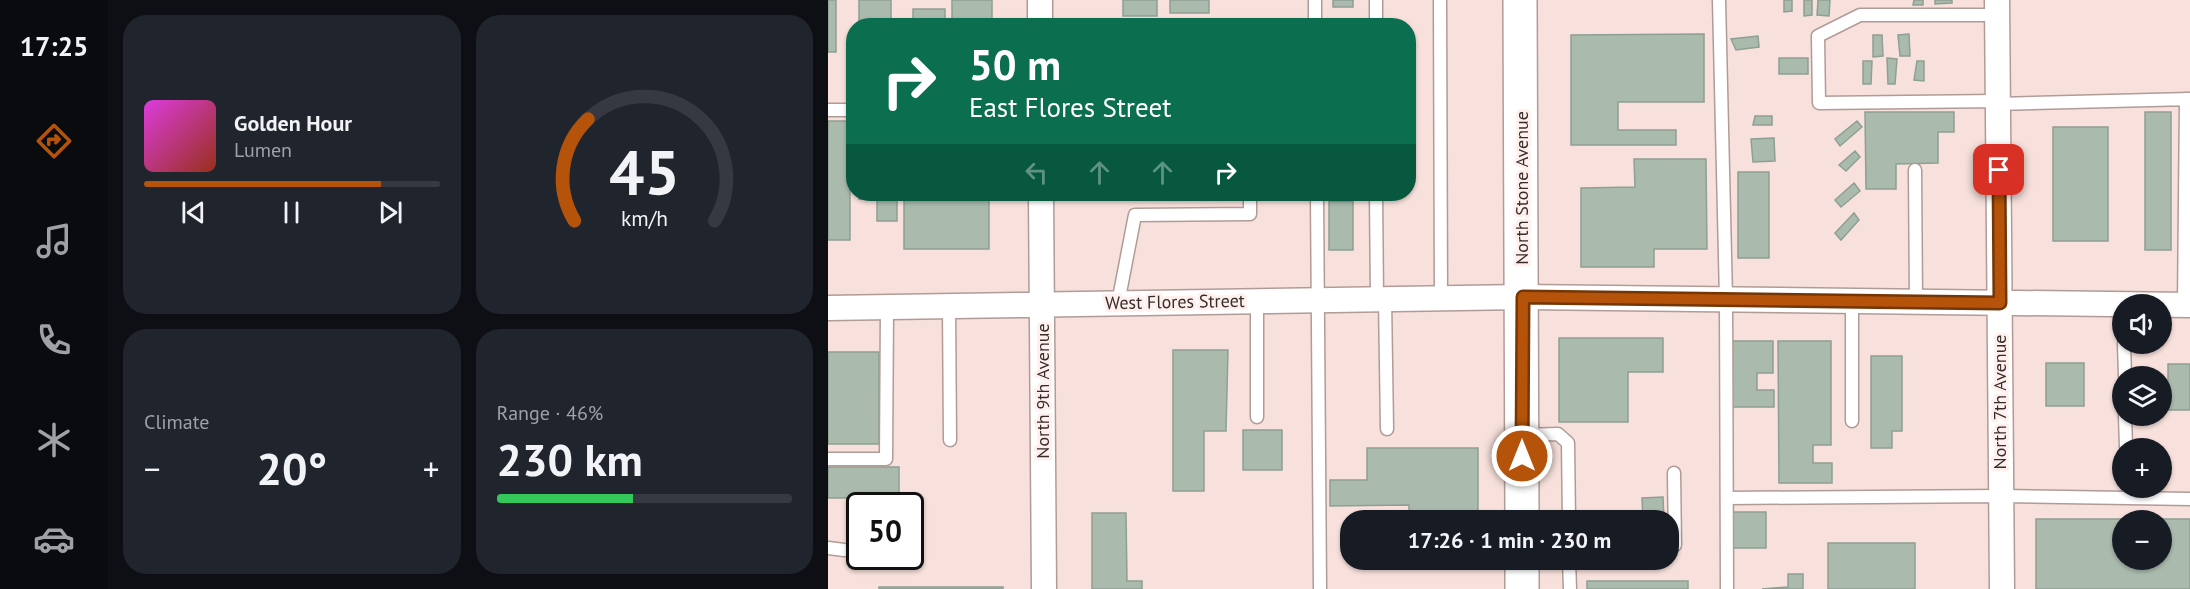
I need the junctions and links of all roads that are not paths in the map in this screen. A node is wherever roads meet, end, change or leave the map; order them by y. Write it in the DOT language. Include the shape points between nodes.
graph roads {
  1 [pos="1040,0"];
  2 [pos="1315,0"];
  3 [pos="1376,0"];
  4 [pos="1440,0"];
  5 [pos="1520,0"];
  6 [pos="1719,0"];
  7 [pos="1997,7"];
  8 [pos="1040,18"];
  9 [pos="1315,18"];
  10 [pos="1376,18"];
  11 [pos="2188,99"];
  12 [pos="1998,103"];
  13 [pos="828,110"];
  14 [pos="846,110"];
  15 [pos="1915,170"];
  16 [pos="1041,201"];
  17 [pos="1250,201"];
  18 [pos="1317,201"];
  19 [pos="1376,201"];
  20 [pos="1523,297"];
  21 [pos="1441,298"];
  22 [pos="1381,299"];
  23 [pos="1726,299"];
  24 [pos="1318,300"];
  25 [pos="1852,300"];
  26 [pos="1257,301"];
  27 [pos="1916,302"];
  28 [pos="1118,303"];
  29 [pos="2000,303"];
  30 [pos="1042,304"];
  31 [pos="2112,304"];
  32 [pos="2172,305"];
  33 [pos="2187,305"];
  34 [pos="949,306"];
  35 [pos="887,307"];
  36 [pos="828,308"];
  37 [pos="1257,417"];
  38 [pos="1852,421"];
  39 [pos="1387,429"];
  40 [pos="1522,435"];
  41 [pos="950,440"];
  42 [pos="828,459"];
  43 [pos="1674,473"];
  44 [pos="2001,496"];
  45 [pos="1727,498"];
  46 [pos="2190,499"];
  47 [pos="1522,510"];
  48 [pos="1569,510"];
  49 [pos="1675,510"];
  50 [pos="828,548"];
  51 [pos="844,550"];
  52 [pos="1522,570"];
  53 [pos="1569,570"];
  54 [pos="1044,589"];
  55 [pos="1320,589"];
  56 [pos="1522,589"];
  57 [pos="1570,589"];
  58 [pos="1727,589"];
  59 [pos="2002,589"];
  1 -- 8 [label="street"];
  2 -- 9 [label="lane"];
  3 -- 10 [label="lane"];
  4 -- 21 [label="lane"];
  5 -- 20 [label="main road, North Stone Avenue"];
  6 -- 23 [label="lane"];
  7 -- 12 [label="street, North 7th Avenue"];
  7 -- 12 [label="lane" via="1860,15 1818,36 1819,103"];
  11 -- 12 [label="lane"];
  11 -- 33 [label="lane"];
  12 -- 29 [label="street, North 7th Avenue"];
  13 -- 14 [label="lane"];
  15 -- 27 [label="lane"];
  16 -- 30 [label="street, North 9th Avenue"];
  17 -- 28 [label="lane" via="1250,214 1135,215"];
  18 -- 24 [label="lane"];
  19 -- 22 [label="lane"];
  20 -- 21 [label="street, West Flores Street"];
  20 -- 23 [label="street, West Flores Street"];
  20 -- 40 [label="main road, North Stone Avenue"];
  21 -- 22 [label="street, West Flores Street"];
  22 -- 24 [label="street, West Flores Street"];
  22 -- 39 [label="lane"];
  23 -- 25 [label="street, West Flores Street"];
  23 -- 45 [label="lane"];
  24 -- 26 [label="street, West Flores Street"];
  24 -- 55 [label="lane"];
  25 -- 27 [label="street, West Flores Street"];
  25 -- 38 [label="lane"];
  26 -- 28 [label="street, West Flores Street"];
  26 -- 37 [label="lane"];
  27 -- 29 [label="street, West Flores Street"];
  28 -- 30 [label="street, West Flores Street"];
  29 -- 31 [label="street, West Flores Street"];
  29 -- 44 [label="street, North 7th Avenue"];
  30 -- 34 [label="street, West Flores Street"];
  30 -- 54 [label="street, North 9th Avenue"];
  32 -- 33 [label="street, West Flores Street"];
  34 -- 35 [label="street, West Flores Street"];
  34 -- 41 [label="lane"];
  35 -- 36 [label="street, West Flores Street"];
  35 -- 42 [label="lane" via="886,459"];
  40 -- 47 [label="main road, North Stone Avenue"];
  40 -- 48 [label="lane" via="1558,434 1568,443"];
  43 -- 49 [label="lane"];
  44 -- 45 [label="lane"];
  44 -- 46 [label="lane"];
  44 -- 59 [label="street, North 7th Avenue"];
  45 -- 58 [label="lane"];
  50 -- 51 [label="lane"];
  52 -- 56 [label="main road"];
  53 -- 57 [label="lane"];
}
